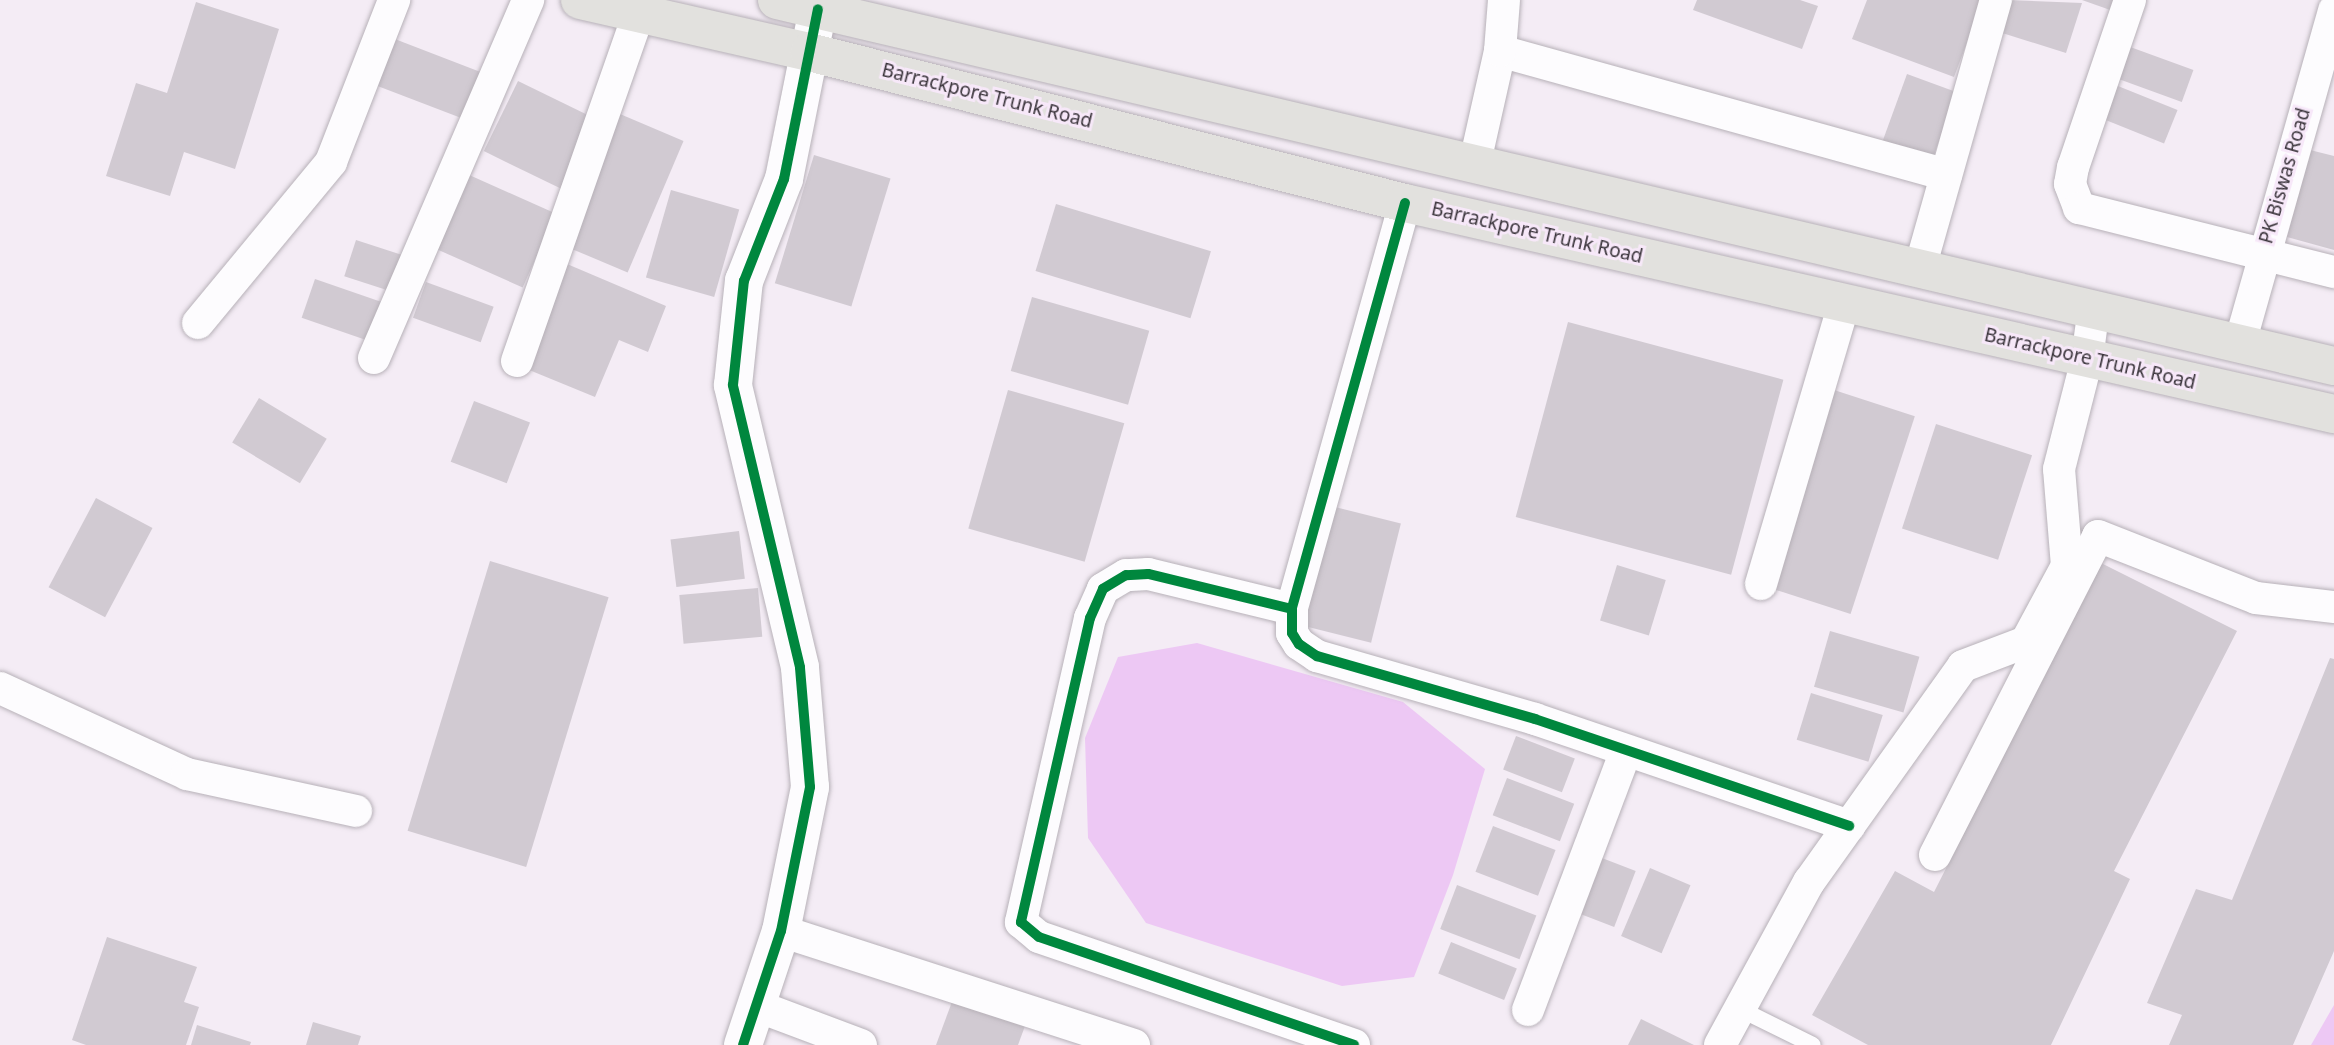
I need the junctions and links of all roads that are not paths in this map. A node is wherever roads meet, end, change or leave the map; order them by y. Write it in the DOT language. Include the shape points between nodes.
graph roads {
  1 [pos="394,0"];
  2 [pos="528,0"];
  3 [pos="580,0"];
  4 [pos="777,0"];
  5 [pos="1504,0"];
  6 [pos="1996,0"];
  7 [pos="2130,0"];
  8 [pos="818,9"];
  9 [pos="867,9"];
  10 [pos="2334,10"];
  11 [pos="639,13"];
  12 [pos="809,51"];
  13 [pos="1500,51"];
  14 [pos="1475,162"];
  15 [pos="1946,175"];
  16 [pos="1405,203"];
  17 [pos="2263,256"];
  18 [pos="1920,268"];
  19 [pos="2334,272"];
  20 [pos="1844,303"];
  21 [pos="2094,307"];
  22 [pos="198,323"];
  23 [pos="2240,343"];
  24 [pos="374,358"];
  25 [pos="2087,359"];
  26 [pos="517,361"];
  27 [pos="2334,366"];
  28 [pos="2334,414"];
  29 [pos="1761,584"];
  30 [pos="2334,607"];
  31 [pos="1292,609"];
  32 [pos="0,688"];
  33 [pos="1625,753"];
  34 [pos="356,811"];
  35 [pos="1849,826"];
  36 [pos="1935,855"];
  37 [pos="781,931"];
  38 [pos="757,1006"];
  39 [pos="1740,1009"];
  40 [pos="1528,1010"];
  41 [pos="743,1045"];
  42 [pos="862,1045"];
  43 [pos="1134,1045"];
  44 [pos="1354,1045"];
  45 [pos="1720,1045"];
  46 [pos="1813,1045"];
  1 -- 22 [label="street" via="331,162"];
  2 -- 24 [label="street"];
  3 -- 11 [label="main road, Barrackpore Trunk Road"];
  4 -- 8 [label="main road"];
  5 -- 13 [label="street"];
  6 -- 15 [label="street"];
  7 -- 17 [label="street" via="2073,167 2072,197 2080,208"];
  8 -- 9 [label="main road"];
  8 -- 12 [label="street"];
  9 -- 14 [label="main road"];
  10 -- 17 [label="street, PK Biswas Road"];
  11 -- 12 [label="main road, Barrackpore Trunk Road"];
  11 -- 26 [label="street"];
  12 -- 16 [label="main road, Barrackpore Trunk Road"];
  12 -- 37 [label="street" via="784,179 744,281 733,385 800,667 810,787"];
  13 -- 14 [label="street"];
  13 -- 15 [label="street"];
  14 -- 18 [label="main road"];
  15 -- 18 [label="street"];
  16 -- 20 [label="main road, Barrackpore Trunk Road"];
  16 -- 31 [label="street"];
  17 -- 19 [label="street"];
  17 -- 23 [label="street, PK Biswas Road"];
  18 -- 21 [label="main road"];
  20 -- 25 [label="main road, Barrackpore Trunk Road"];
  20 -- 29 [label="street"];
  21 -- 23 [label="main road"];
  21 -- 25 [label="street"];
  23 -- 27 [label="main road"];
  25 -- 28 [label="main road, Barrackpore Trunk Road"];
  25 -- 35 [label="street" via="2059,469 2067,566 2026,642 1963,666"];
  30 -- 36 [label="street" via="2256,598 2098,536"];
  31 -- 33 [label="street" via="1292,633 1317,656 1535,719"];
  31 -- 44 [label="street" via="1148,574 1126,575 1103,589 1090,618 1021,922 1039,937"];
  32 -- 34 [label="street" via="187,774"];
  33 -- 35 [label="street"];
  33 -- 40 [label="street"];
  35 -- 39 [label="street" via="1809,882"];
  37 -- 38 [label="street"];
  37 -- 43 [label="street"];
  38 -- 41 [label="street"];
  38 -- 42 [label="street"];
  39 -- 45 [label="street"];
  39 -- 46 [label="lane"];
}
